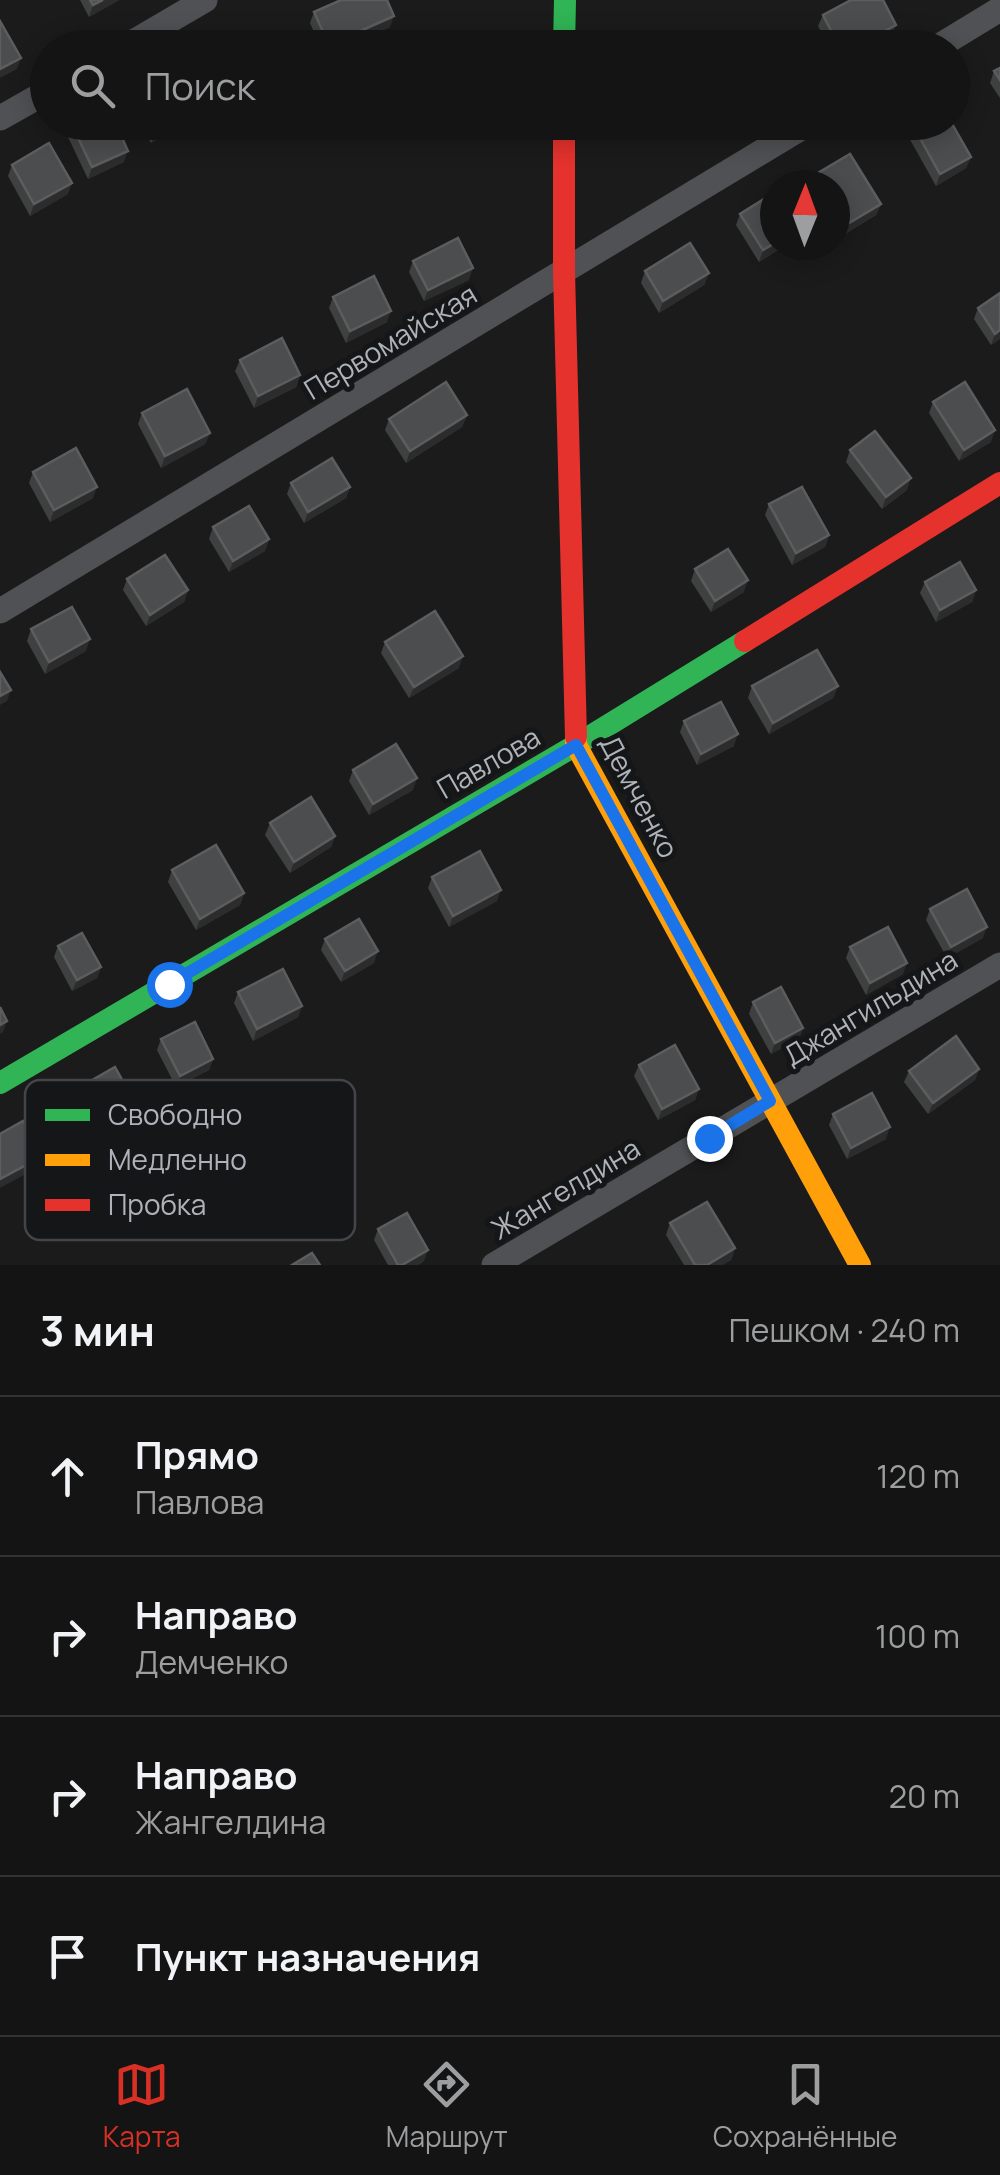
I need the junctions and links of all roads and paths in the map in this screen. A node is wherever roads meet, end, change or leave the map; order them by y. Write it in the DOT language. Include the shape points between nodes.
graph roads {
  1 [pos="206,0"];
  2 [pos="564,0"];
  3 [pos="1000,9"];
  4 [pos="154,30"];
  5 [pos="564,30"];
  6 [pos="966,30"];
  7 [pos="30,101"];
  8 [pos="0,118"];
  9 [pos="564,140"];
  10 [pos="781,140"];
  11 [pos="564,272"];
  12 [pos="1000,483"];
  13 [pos="0,611"];
  14 [pos="576,745"];
  15 [pos="1000,964"];
  16 [pos="0,1084"];
  17 [pos="770,1101"];
  18 [pos="494,1265"];
  19 [pos="860,1265"];
  1 -- 4 [label="street"];
  2 -- 5 [label="street"];
  3 -- 6 [label="street"];
  7 -- 8 [label="street"];
  9 -- 11 [label="street, Демченко"];
  10 -- 11 [label="street, Первомайская"];
  11 -- 13 [label="street, Первомайская"];
  11 -- 14 [label="street, Демченко"];
  12 -- 14 [label="street, Павлова"];
  14 -- 16 [label="street, Павлова"];
  14 -- 17 [label="street, Демченко"];
  15 -- 17 [label="street, Джангильдина"];
  17 -- 18 [label="street, Жангелдина"];
  17 -- 19 [label="street, Демченко"];
}
